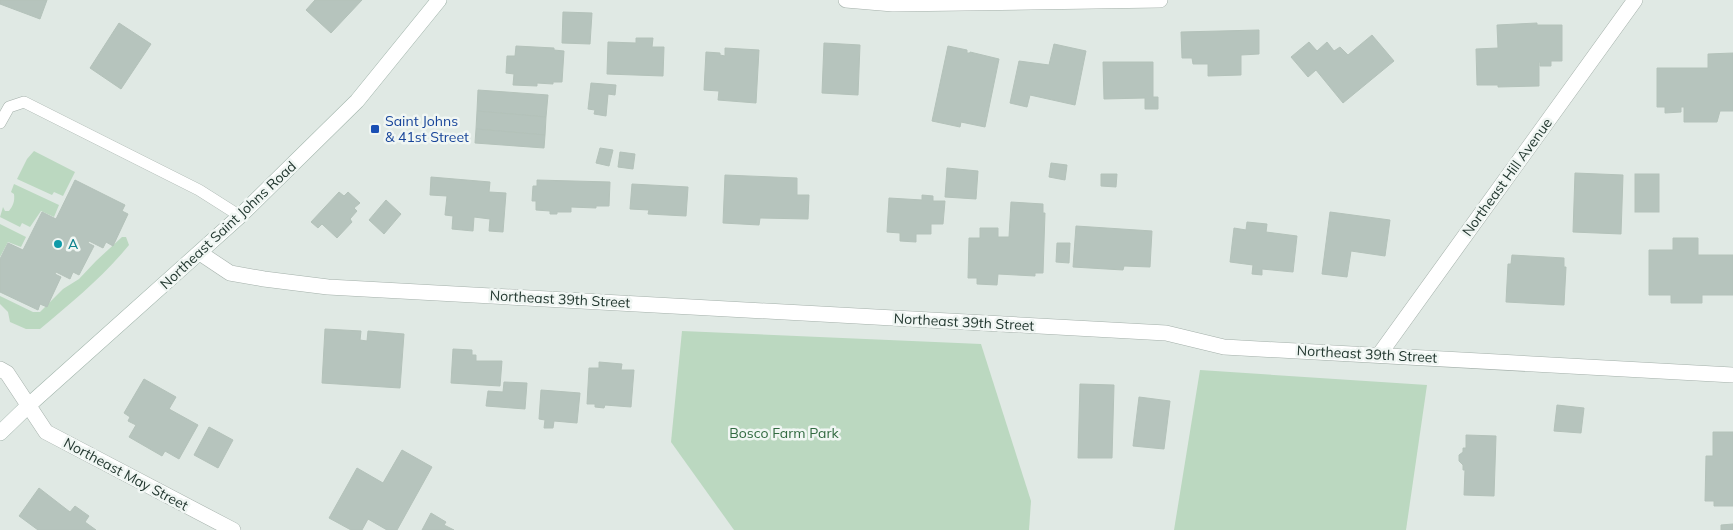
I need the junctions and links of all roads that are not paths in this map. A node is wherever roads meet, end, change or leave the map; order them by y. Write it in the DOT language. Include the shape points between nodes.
graph roads {
  1 [pos="439,0"];
  2 [pos="846,0"];
  3 [pos="1160,0"];
  4 [pos="1636,0"];
  5 [pos="0,123"];
  6 [pos="240,216"];
  7 [pos="200,253"];
  8 [pos="1379,355"];
  9 [pos="0,369"];
  10 [pos="1733,375"];
  11 [pos="29,405"];
  12 [pos="0,433"];
  13 [pos="233,530"];
  1 -- 6 [label="street, Northeast Saint Johns Road" via="357,101"];
  2 -- 3 [label="street" via="893,4"];
  4 -- 8 [label="street, Northeast Hill Avenue"];
  5 -- 6 [label="lane" via="9,107 24,102 199,190"];
  6 -- 7 [label="street, Northeast Saint Johns Road"];
  7 -- 8 [label="street, Northeast 39th Street" via="230,273 328,287 1166,333 1224,347"];
  7 -- 11 [label="street, Northeast Saint Johns Road"];
  8 -- 10 [label="street, Northeast 39th Street"];
  9 -- 11 [label="street, Northeast May Street" via="7,373"];
  11 -- 12 [label="street, Northeast Saint Johns Road"];
  11 -- 13 [label="street, Northeast May Street" via="46,432"];
}
